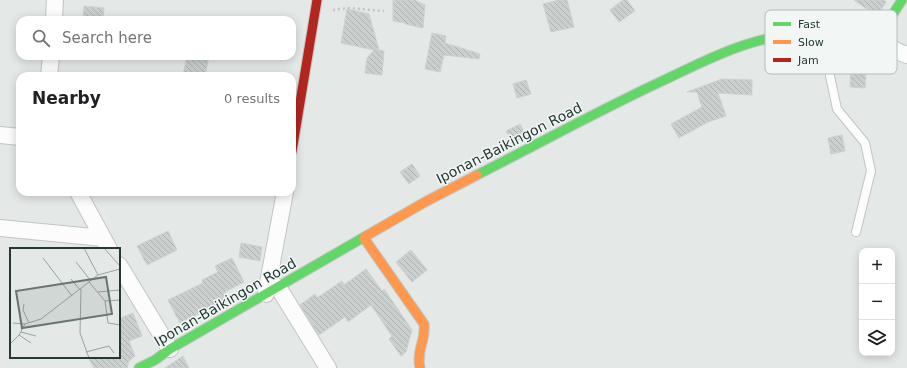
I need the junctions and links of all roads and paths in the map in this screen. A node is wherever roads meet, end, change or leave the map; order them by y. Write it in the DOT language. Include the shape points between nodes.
graph roads {
  1 [pos="55,0"];
  2 [pos="317,0"];
  3 [pos="902,0"];
  4 [pos="896,10"];
  5 [pos="384,11"];
  6 [pos="315,12"];
  7 [pos="54,16"];
  8 [pos="765,39"];
  9 [pos="897,51"];
  10 [pos="907,55"];
  11 [pos="51,60"];
  12 [pos="49,72"];
  13 [pos="830,74"];
  14 [pos="296,127"];
  15 [pos="0,136"];
  16 [pos="16,137"];
  17 [pos="80,196"];
  18 [pos="284,196"];
  19 [pos="0,228"];
  20 [pos="856,232"];
  21 [pos="364,238"];
  22 [pos="106,244"];
  23 [pos="120,267"];
  24 [pos="272,291"];
  25 [pos="170,349"];
  26 [pos="157,364"];
  27 [pos="139,368"];
  28 [pos="328,368"];
  29 [pos="420,368"];
  1 -- 7 [label="street"];
  2 -- 6 [label="street"];
  3 -- 4 [label="street"];
  5 -- 6 [label="path" via="348,8"];
  6 -- 14 [label="street"];
  8 -- 21 [label="street, Iponan-Baikingon Road" via="706,60 639,92 425,202"];
  9 -- 10 [label="street"];
  11 -- 12 [label="street"];
  13 -- 20 [label="lane" via="837,109 865,143 871,171"];
  15 -- 16 [label="street"];
  17 -- 22 [label="street"];
  18 -- 24 [label="street"];
  19 -- 22 [label="street"];
  21 -- 24 [label="street, Iponan-Baikingon Road"];
  21 -- 29 [label="street" via="424,324 426,330 418,358"];
  23 -- 25 [label="street"];
  24 -- 25 [label="street, Iponan-Baikingon Road"];
  24 -- 28 [label="street"];
  25 -- 26 [label="street, Iponan-Baikingon Road"];
  26 -- 27 [label="street, Iponan-Baikingon Road"];
}
